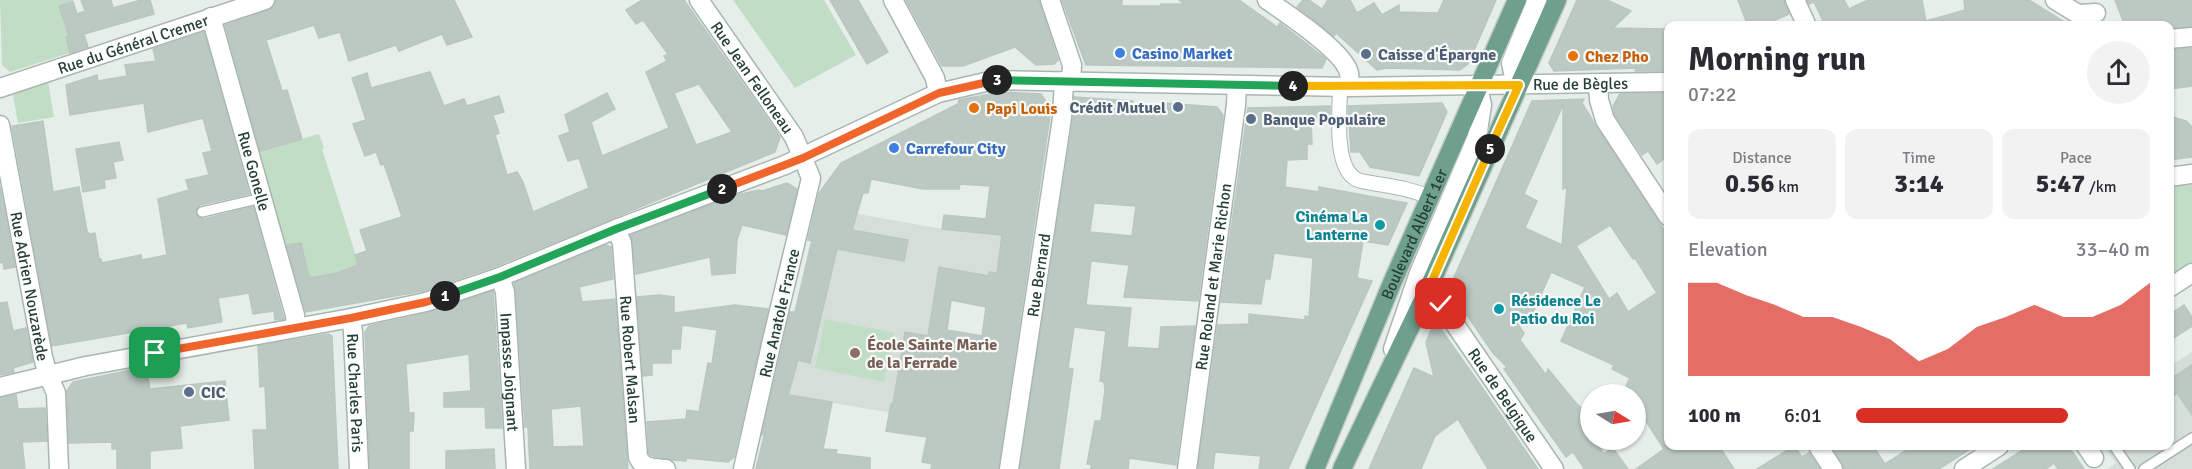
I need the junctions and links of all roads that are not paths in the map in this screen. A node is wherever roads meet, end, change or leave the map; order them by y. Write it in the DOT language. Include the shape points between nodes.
graph roads {
  1 [pos="265,0"];
  2 [pos="699,0"];
  3 [pos="892,0"];
  4 [pos="1050,0"];
  5 [pos="1267,0"];
  6 [pos="1517,0"];
  7 [pos="1537,0"];
  8 [pos="1557,0"];
  9 [pos="1795,0"];
  10 [pos="2055,0"];
  11 [pos="2096,13"];
  12 [pos="211,17"];
  13 [pos="1805,21"];
  14 [pos="2192,37"];
  15 [pos="2174,39"];
  16 [pos="1068,82"];
  17 [pos="1664,82"];
  18 [pos="1598,84"];
  19 [pos="1237,85"];
  20 [pos="1519,85"];
  21 [pos="1478,86"];
  22 [pos="1344,87"];
  23 [pos="0,88"];
  24 [pos="939,93"];
  25 [pos="0,125"];
  26 [pos="803,158"];
  27 [pos="2192,174"];
  28 [pos="2174,176"];
  29 [pos="1429,197"];
  30 [pos="262,198"];
  31 [pos="1664,210"];
  32 [pos="202,212"];
  33 [pos="616,229"];
  34 [pos="2192,273"];
  35 [pos="500,277"];
  36 [pos="2174,285"];
  37 [pos="1425,297"];
  38 [pos="351,318"];
  39 [pos="296,327"];
  40 [pos="48,375"];
  41 [pos="0,387"];
  42 [pos="1377,396"];
  43 [pos="2192,438"];
  44 [pos="1821,450"];
  45 [pos="1993,450"];
  46 [pos="2117,450"];
  47 [pos="2173,450"];
  48 [pos="2174,450"];
  49 [pos="59,469"];
  50 [pos="359,469"];
  51 [pos="516,469"];
  52 [pos="666,469"];
  53 [pos="743,469"];
  54 [pos="1009,469"];
  55 [pos="1187,469"];
  56 [pos="1315,469"];
  57 [pos="1342,469"];
  58 [pos="1554,469"];
  59 [pos="1833,469"];
  60 [pos="1964,469"];
  61 [pos="2130,469"];
  62 [pos="2144,469"];
  1 -- 12 [label="street, Rue du Général Cremer"];
  2 -- 26 [label="street, Rue Jean Felloneau" via="794,137"];
  3 -- 24 [label="street" via="935,78"];
  4 -- 16 [label="street, Rue Bernard" via="1072,65"];
  5 -- 22 [label="street" via="1335,51 1349,74"];
  6 -- 21 [label="main road, Boulevard Albert 1er"];
  7 -- 20 [label="street" via="1511,63"];
  8 -- 20 [label="main road, Boulevard Albert 1er"];
  9 -- 13 [label="street"];
  10 -- 11 [label="street" via="2078,14"];
  12 -- 23 [label="street, Rue du Général Cremer"];
  12 -- 30 [label="street, Rue Gonelle"];
  14 -- 15 [label="street"];
  16 -- 19 [label="street, Rue de Bègles"];
  16 -- 24 [label="street, Rue de Bègles" via="994,80"];
  16 -- 54 [label="street, Rue Bernard"];
  17 -- 18 [label="street, Rue de Bègles"];
  18 -- 20 [label="street, Rue de Bègles"];
  18 -- 31 [label="street" via="1605,120"];
  19 -- 22 [label="street, Rue de Bègles"];
  19 -- 55 [label="street, Rue Roland et Marie Richon"];
  20 -- 21 [label="street, Rue de Bègles"];
  20 -- 37 [label="main road, Boulevard Albert 1er"];
  21 -- 22 [label="street, Rue de Bègles"];
  21 -- 29 [label="main road, Boulevard Albert 1er"];
  21 -- 42 [label="street" via="1482,105 1478,137 1419,273"];
  22 -- 29 [label="street" via="1341,159 1349,173 1359,180 1413,190"];
  24 -- 26 [label="street, Rue de Bègles"];
  25 -- 40 [label="street, Rue Adrien Nouzarède"];
  26 -- 33 [label="street, Rue de Bègles"];
  26 -- 53 [label="street, Rue Anatole France" via="812,178"];
  27 -- 28 [label="street"];
  29 -- 56 [label="main road, Boulevard Albert 1er"];
  30 -- 32 [label="lane"];
  30 -- 39 [label="street, Rue Gonelle"];
  33 -- 35 [label="street, Rue de Bègles"];
  33 -- 52 [label="street, Rue Robert Malsan" via="622,243 638,457 646,467"];
  34 -- 36 [label="street"];
  35 -- 38 [label="street, Rue de Bègles" via="426,302"];
  35 -- 51 [label="street, Impasse Joignant" via="505,292"];
  37 -- 42 [label="main road, Boulevard Albert 1er"];
  37 -- 58 [label="street, Rue de Belgique" via="1441,304"];
  38 -- 39 [label="street, Rue de Bègles"];
  38 -- 50 [label="street, Rue Charles Paris"];
  39 -- 40 [label="street, Rue de Bègles"];
  40 -- 41 [label="street, Rue de Bègles"];
  40 -- 49 [label="street, Rue Adrien Nouzarède" via="56,393"];
  42 -- 57 [label="main road, Boulevard Albert 1er"];
  43 -- 48 [label="lane"];
  44 -- 59 [label="street"];
  45 -- 60 [label="street"];
  46 -- 61 [label="lane"];
  47 -- 62 [label="lane"];
}
